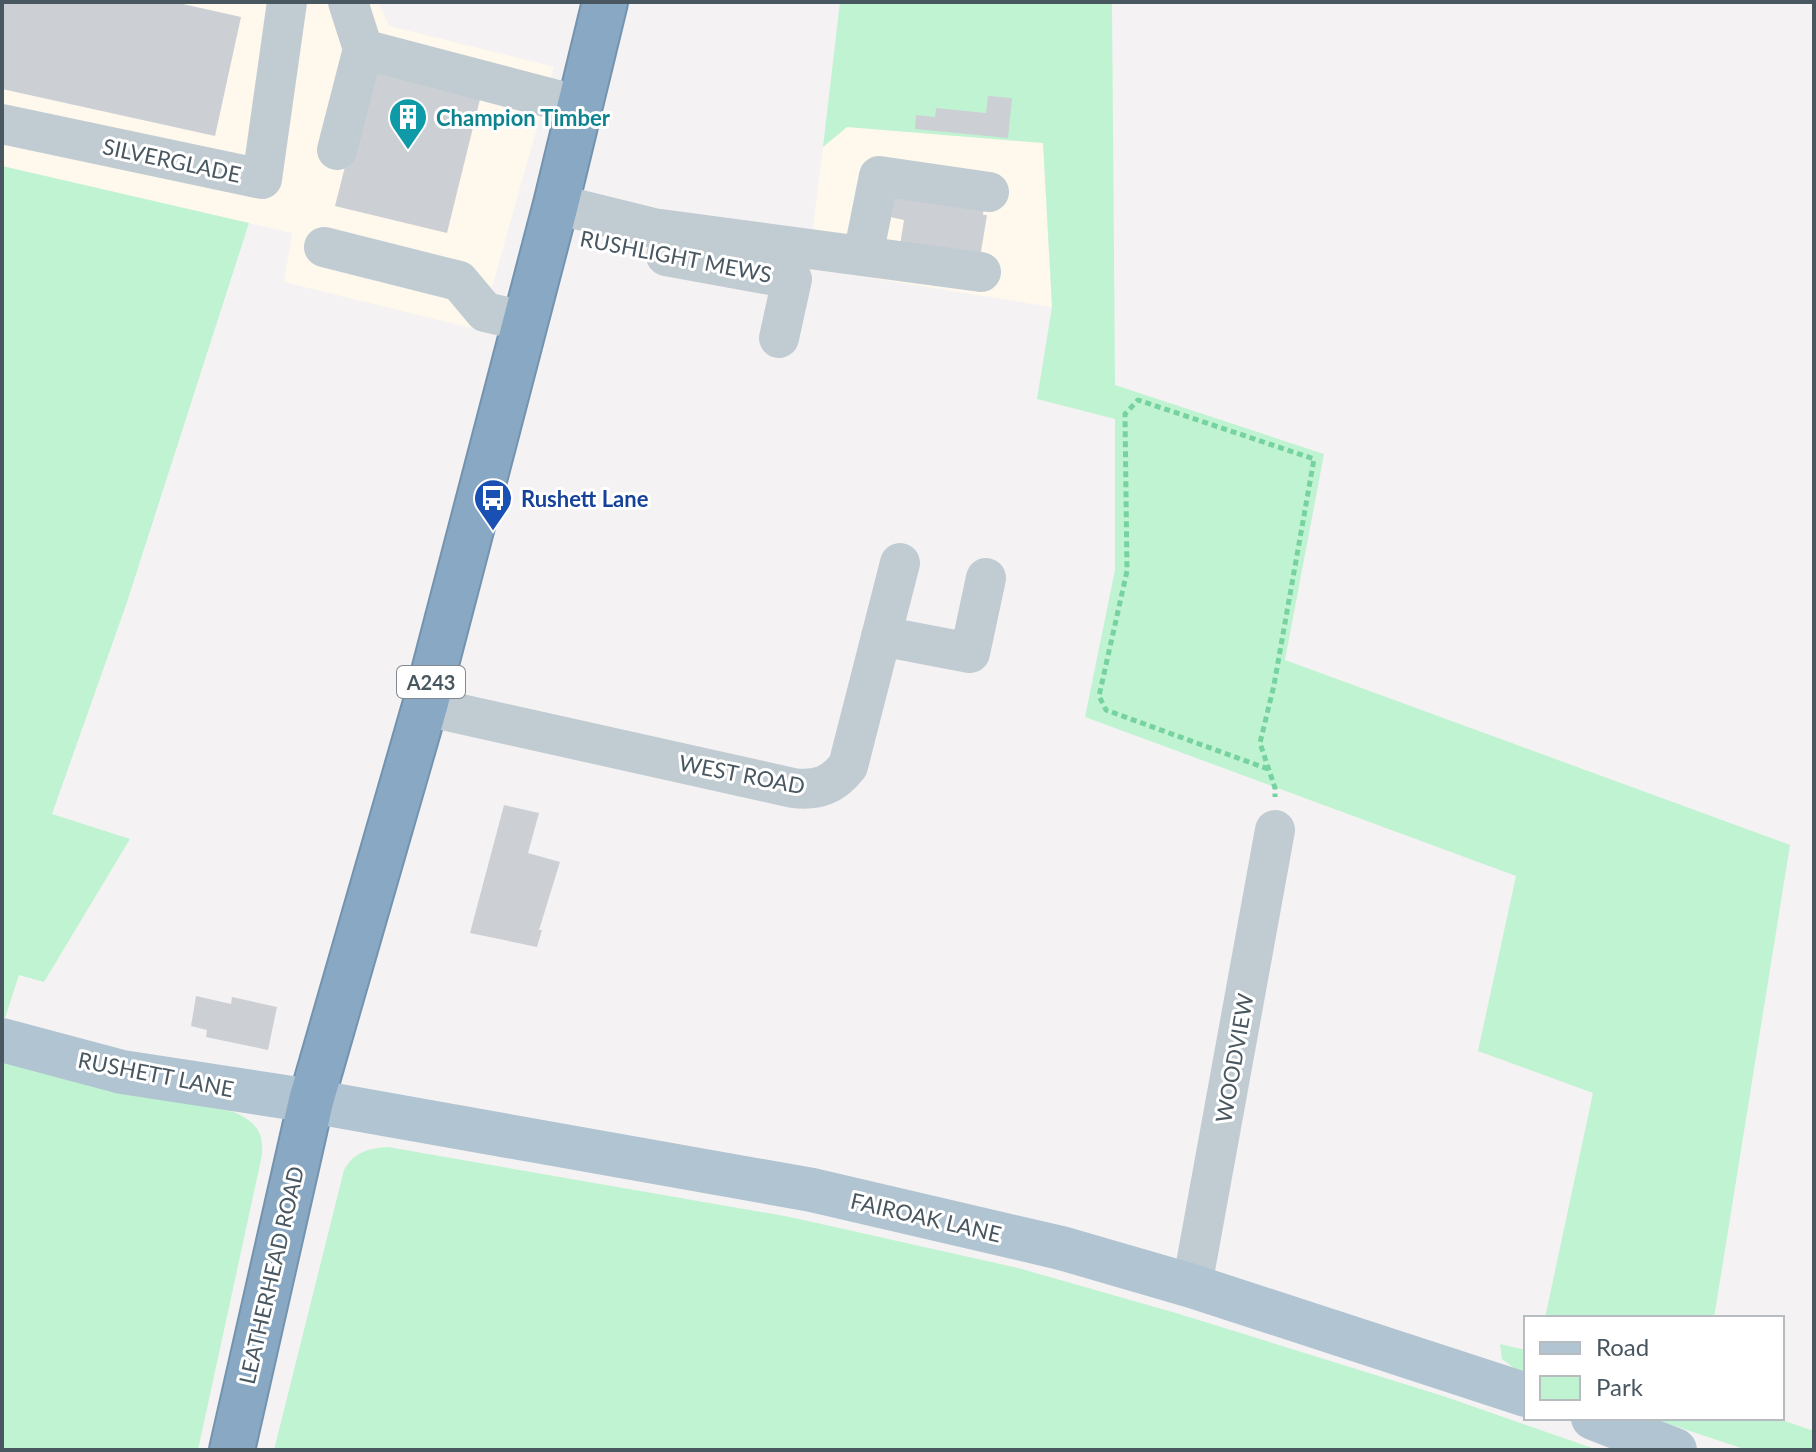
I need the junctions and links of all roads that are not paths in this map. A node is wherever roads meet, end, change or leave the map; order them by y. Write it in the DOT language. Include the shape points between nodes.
graph roads {
  1 [pos="287,2"];
  2 [pos="348,2"];
  3 [pos="605,2"];
  4 [pos="363,49"];
  5 [pos="580,106"];
  6 [pos="2,124"];
  7 [pos="337,150"];
  8 [pos="989,192"];
  9 [pos="553,217"];
  10 [pos="324,247"];
  11 [pos="863,256"];
  12 [pos="981,272"];
  13 [pos="524,321"];
  14 [pos="779,338"];
  15 [pos="900,563"];
  16 [pos="986,578"];
  17 [pos="881,636"];
  18 [pos="425,706"];
  19 [pos="1275,830"];
  20 [pos="2,1040"];
  21 [pos="311,1101"];
  22 [pos="1192,1286"];
  23 [pos="1524,1394"];
  24 [pos="1598,1420"];
  25 [pos="232,1450"];
  26 [pos="1675,1450"];
  1 -- 6 [label="street, SILVERGLADE" via="262,179"];
  2 -- 4 [label="street"];
  3 -- 5 [label="highway, A243"];
  4 -- 5 [label="street"];
  4 -- 7 [label="street"];
  5 -- 9 [label="highway, A243"];
  8 -- 11 [label="street" via="879,176"];
  9 -- 11 [label="street"];
  9 -- 13 [label="highway, A243"];
  9 -- 14 [label="street, RUSHLIGHT MEWS" via="600,243 792,279"];
  10 -- 13 [label="street" via="459,281 485,312"];
  11 -- 12 [label="street"];
  13 -- 18 [label="highway, A243"];
  15 -- 17 [label="street, WEST ROAD"];
  16 -- 17 [label="street" via="970,653"];
  17 -- 18 [label="street, WEST ROAD" via="848,766 824,787 808,790"];
  18 -- 21 [label="highway, A243"];
  19 -- 22 [label="street, WOODVIEW"];
  20 -- 21 [label="main road, RUSHETT LANE" via="122,1072"];
  21 -- 22 [label="main road, FAIROAK LANE" via="812,1190 1061,1248"];
  21 -- 25 [label="highway, LEATHERHEAD ROAD / A243"];
  22 -- 23 [label="main road, FAIROAK LANE"];
  24 -- 26 [label="main road"];
}
